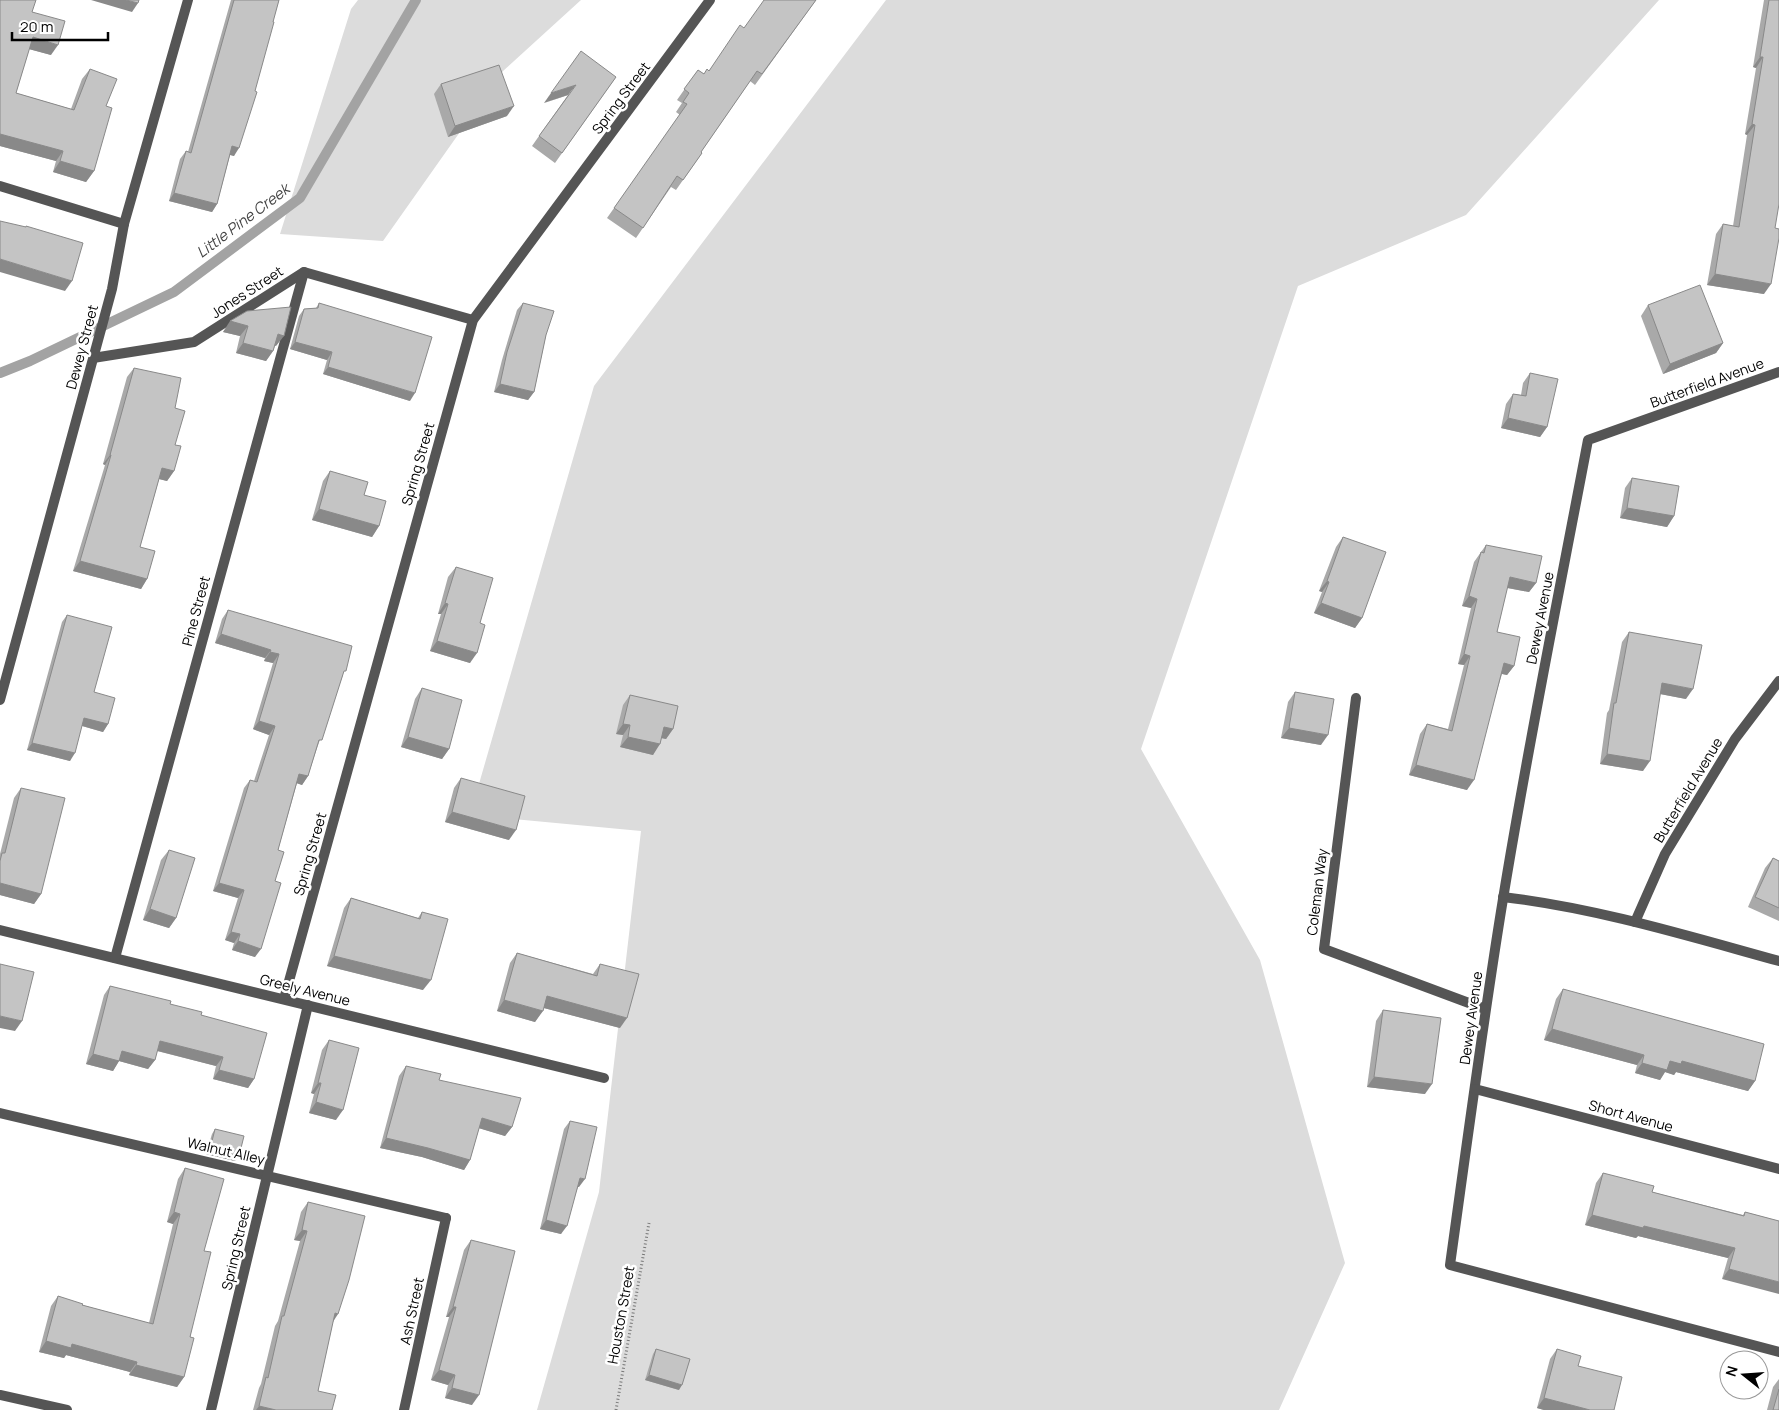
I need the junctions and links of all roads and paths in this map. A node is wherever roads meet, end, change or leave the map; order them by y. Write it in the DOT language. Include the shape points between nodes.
graph roads {
  1 [pos="188,0"];
  2 [pos="710,0"];
  3 [pos="0,186"];
  4 [pos="124,224"];
  5 [pos="304,272"];
  6 [pos="473,320"];
  7 [pos="93,358"];
  8 [pos="1779,372"];
  9 [pos="1588,440"];
  10 [pos="1779,681"];
  11 [pos="1356,698"];
  12 [pos="0,700"];
  13 [pos="1503,897"];
  14 [pos="1635,922"];
  15 [pos="0,930"];
  16 [pos="115,958"];
  17 [pos="1779,961"];
  18 [pos="284,999"];
  19 [pos="308,1005"];
  20 [pos="1485,1009"];
  21 [pos="604,1078"];
  22 [pos="1475,1089"];
  23 [pos="0,1113"];
  24 [pos="1779,1169"];
  25 [pos="267,1175"];
  26 [pos="446,1218"];
  27 [pos="649,1223"];
  28 [pos="1779,1352"];
  29 [pos="0,1395"];
  30 [pos="67,1410"];
  31 [pos="211,1410"];
  32 [pos="404,1410"];
  33 [pos="616,1410"];
  1 -- 4 [label="street, Dewey Street"];
  2 -- 6 [label="street, Spring Street"];
  3 -- 4 [label="street"];
  4 -- 7 [label="street, Dewey Street" via="112,289"];
  5 -- 6 [label="street, Jones Street"];
  5 -- 7 [label="street, Jones Street" via="194,342"];
  5 -- 16 [label="street, Pine Street"];
  6 -- 18 [label="street, Spring Street"];
  7 -- 12 [label="street, Dewey Street"];
  8 -- 9 [label="street, Butterfield Avenue"];
  9 -- 13 [label="street, Dewey Avenue"];
  10 -- 14 [label="street, Butterfield Avenue" via="1735,739 1665,854"];
  11 -- 20 [label="street, Coleman Way" via="1324,949"];
  13 -- 14 [label="street" via="1544,902"];
  13 -- 20 [label="street, Dewey Avenue"];
  14 -- 17 [label="street"];
  15 -- 16 [label="street, Greely Avenue"];
  16 -- 18 [label="street, Greely Avenue"];
  18 -- 19 [label="street, Greely Avenue"];
  19 -- 21 [label="street, Greely Avenue"];
  19 -- 25 [label="street, Spring Street"];
  20 -- 22 [label="street, Dewey Avenue"];
  22 -- 24 [label="street, Short Avenue"];
  22 -- 28 [label="street, Dewey Avenue" via="1450,1266"];
  23 -- 25 [label="street, Walnut Alley"];
  25 -- 26 [label="street, Walnut Alley"];
  25 -- 31 [label="street, Spring Street"];
  26 -- 32 [label="street, Ash Street"];
  27 -- 33 [label="path, Houston Street"];
  29 -- 30 [label="street"];
}
